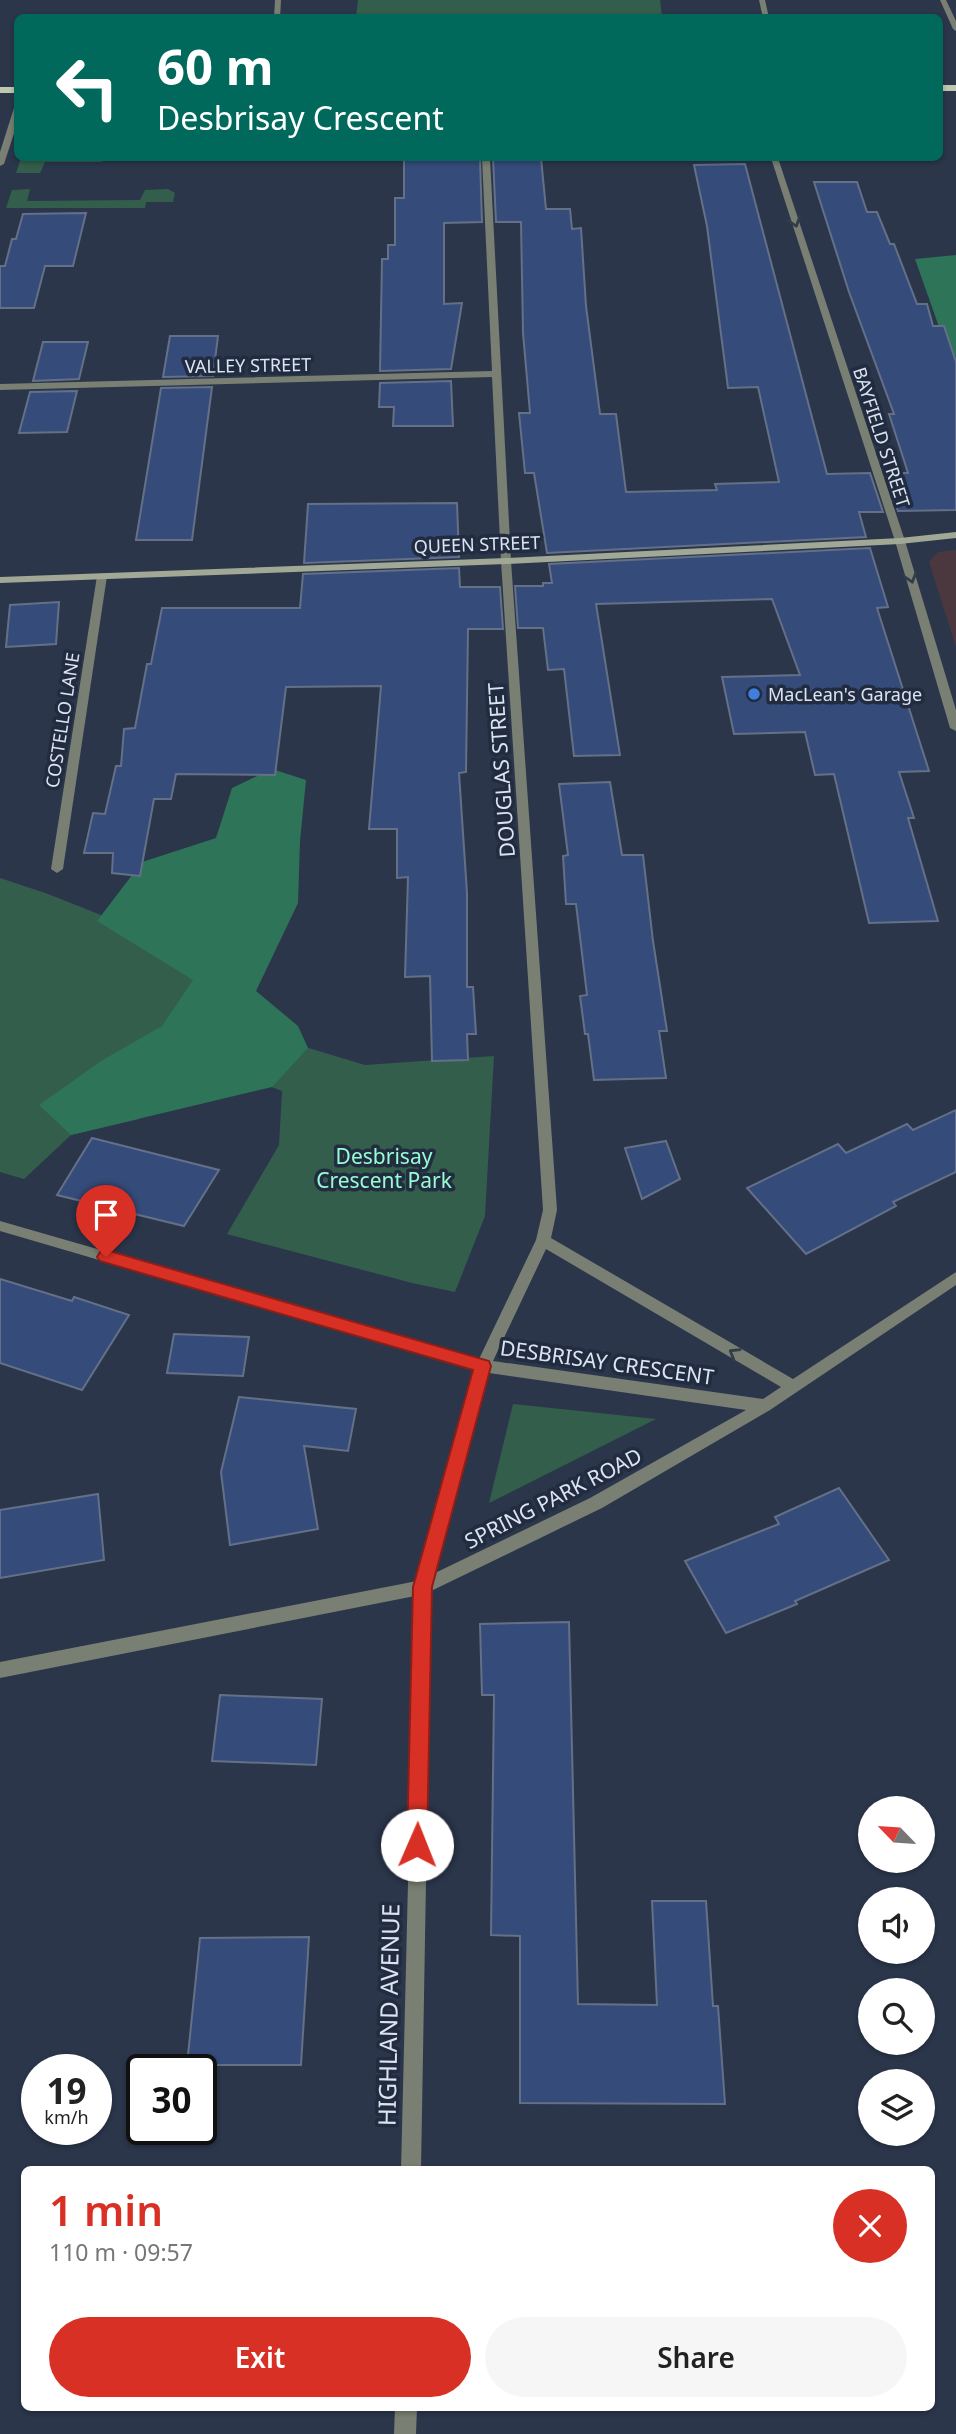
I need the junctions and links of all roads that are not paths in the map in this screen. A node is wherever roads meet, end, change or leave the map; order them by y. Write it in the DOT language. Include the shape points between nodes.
graph roads {
  1 [pos="943,0"];
  2 [pos="956,29"];
  3 [pos="14,120"];
  4 [pos="486,161"];
  5 [pos="775,161"];
  6 [pos="0,164"];
  7 [pos="497,374"];
  8 [pos="0,387"];
  9 [pos="956,535"];
  10 [pos="900,541"];
  11 [pos="506,561"];
  12 [pos="102,576"];
  13 [pos="0,580"];
  14 [pos="956,728"];
  15 [pos="57,869"];
  16 [pos="0,1226"];
  17 [pos="543,1240"];
  18 [pos="956,1278"];
  19 [pos="483,1366"];
  20 [pos="793,1387"];
  21 [pos="765,1406"];
  22 [pos="423,1587"];
  23 [pos="0,1670"];
  24 [pos="411,2166"];
  25 [pos="405,2411"];
  26 [pos="405,2434"];
  1 -- 2 [label="street"];
  3 -- 6 [label="street"];
  4 -- 7 [label="street, DOUGLAS STREET"];
  5 -- 10 [label="street, BAYFIELD STREET, one-way"];
  7 -- 8 [label="street, VALLEY STREET"];
  7 -- 11 [label="street, DOUGLAS STREET"];
  9 -- 10 [label="street, QUEEN STREET"];
  10 -- 11 [label="street, QUEEN STREET"];
  10 -- 14 [label="street, BAYFIELD STREET, one-way"];
  11 -- 12 [label="street, QUEEN STREET"];
  11 -- 17 [label="street, DOUGLAS STREET" via="550,1210"];
  12 -- 13 [label="street, QUEEN STREET"];
  12 -- 15 [label="street, COSTELLO LANE"];
  16 -- 19 [label="street, DESBRISAY CRESCENT"];
  17 -- 19 [label="street, DOUGLAS STREET"];
  20 -- 17 [label="street, one-way"];
  18 -- 20 [label="street, SPRING PARK ROAD"];
  19 -- 21 [label="street, DESBRISAY CRESCENT"];
  19 -- 22 [label="street, HIGHLAND AVENUE"];
  20 -- 21 [label="street, SPRING PARK ROAD"];
  21 -- 22 [label="street, SPRING PARK ROAD" via="596,1503"];
  22 -- 23 [label="street, SPRING PARK ROAD"];
  22 -- 24 [label="street, HIGHLAND AVENUE"];
  25 -- 26 [label="street"];
}
